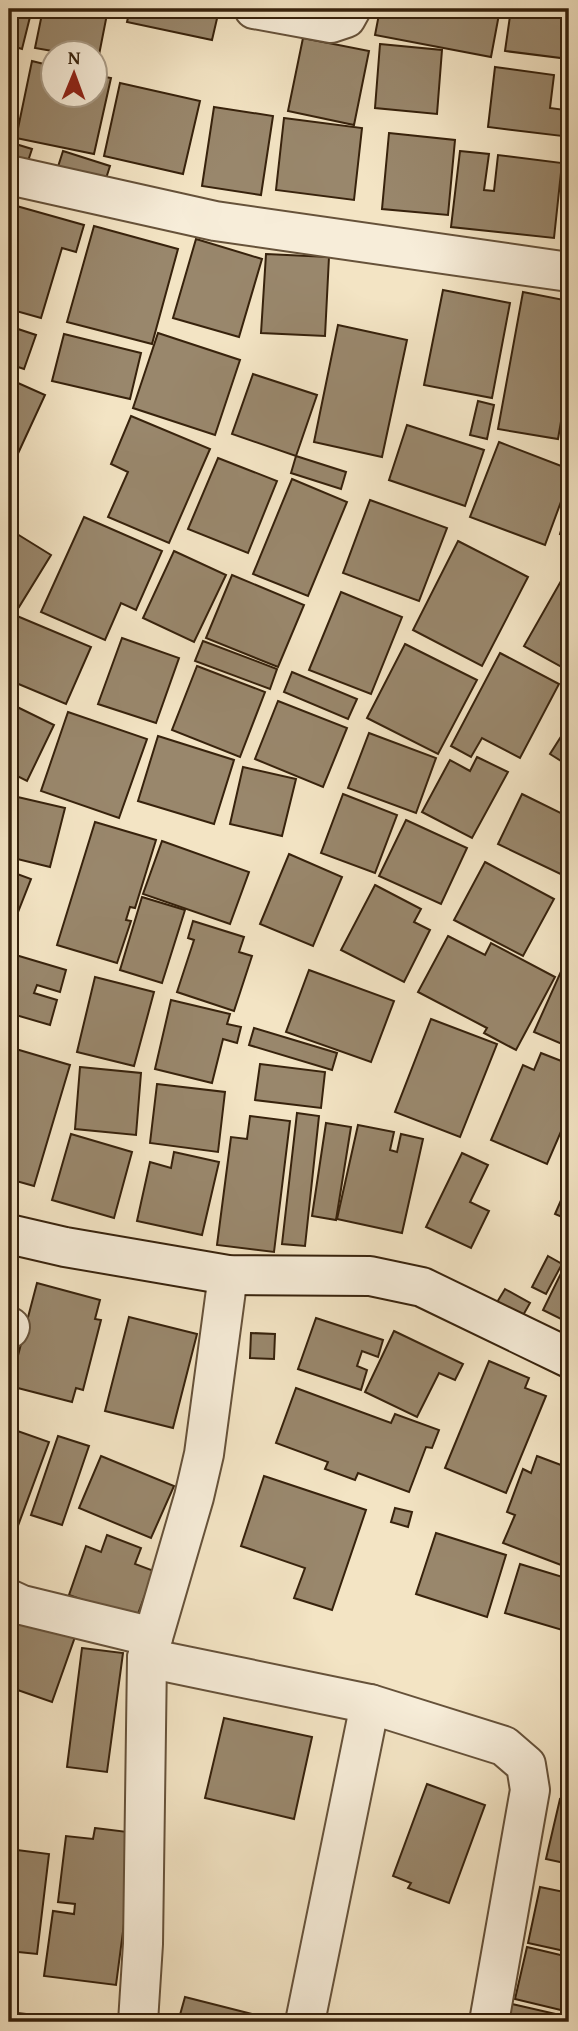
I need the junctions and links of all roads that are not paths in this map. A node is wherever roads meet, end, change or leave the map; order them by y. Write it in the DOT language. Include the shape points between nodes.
graph roads {
  1 [pos="254,9"];
  2 [pos="351,9"];
  3 [pos="9,174"];
  4 [pos="569,272"];
  5 [pos="9,1234"];
  6 [pos="228,1275"];
  7 [pos="569,1358"];
  8 [pos="9,1599"];
  9 [pos="150,1648"];
  10 [pos="370,1704"];
  11 [pos="138,2022"];
  12 [pos="305,2022"];
  13 [pos="489,2022"];
  1 -- 2 [label="street" via="331,23 346,18"];
  3 -- 4 [label="street" via="215,221"];
  5 -- 6 [label="street"];
  6 -- 7 [label="street" via="370,1276 422,1287"];
  6 -- 9 [label="street" via="204,1454"];
  8 -- 9 [label="street"];
  9 -- 10 [label="street"];
  9 -- 11 [label="street"];
  10 -- 12 [label="street"];
  10 -- 13 [label="street" via="504,1746 526,1765 530,1790"];
}
